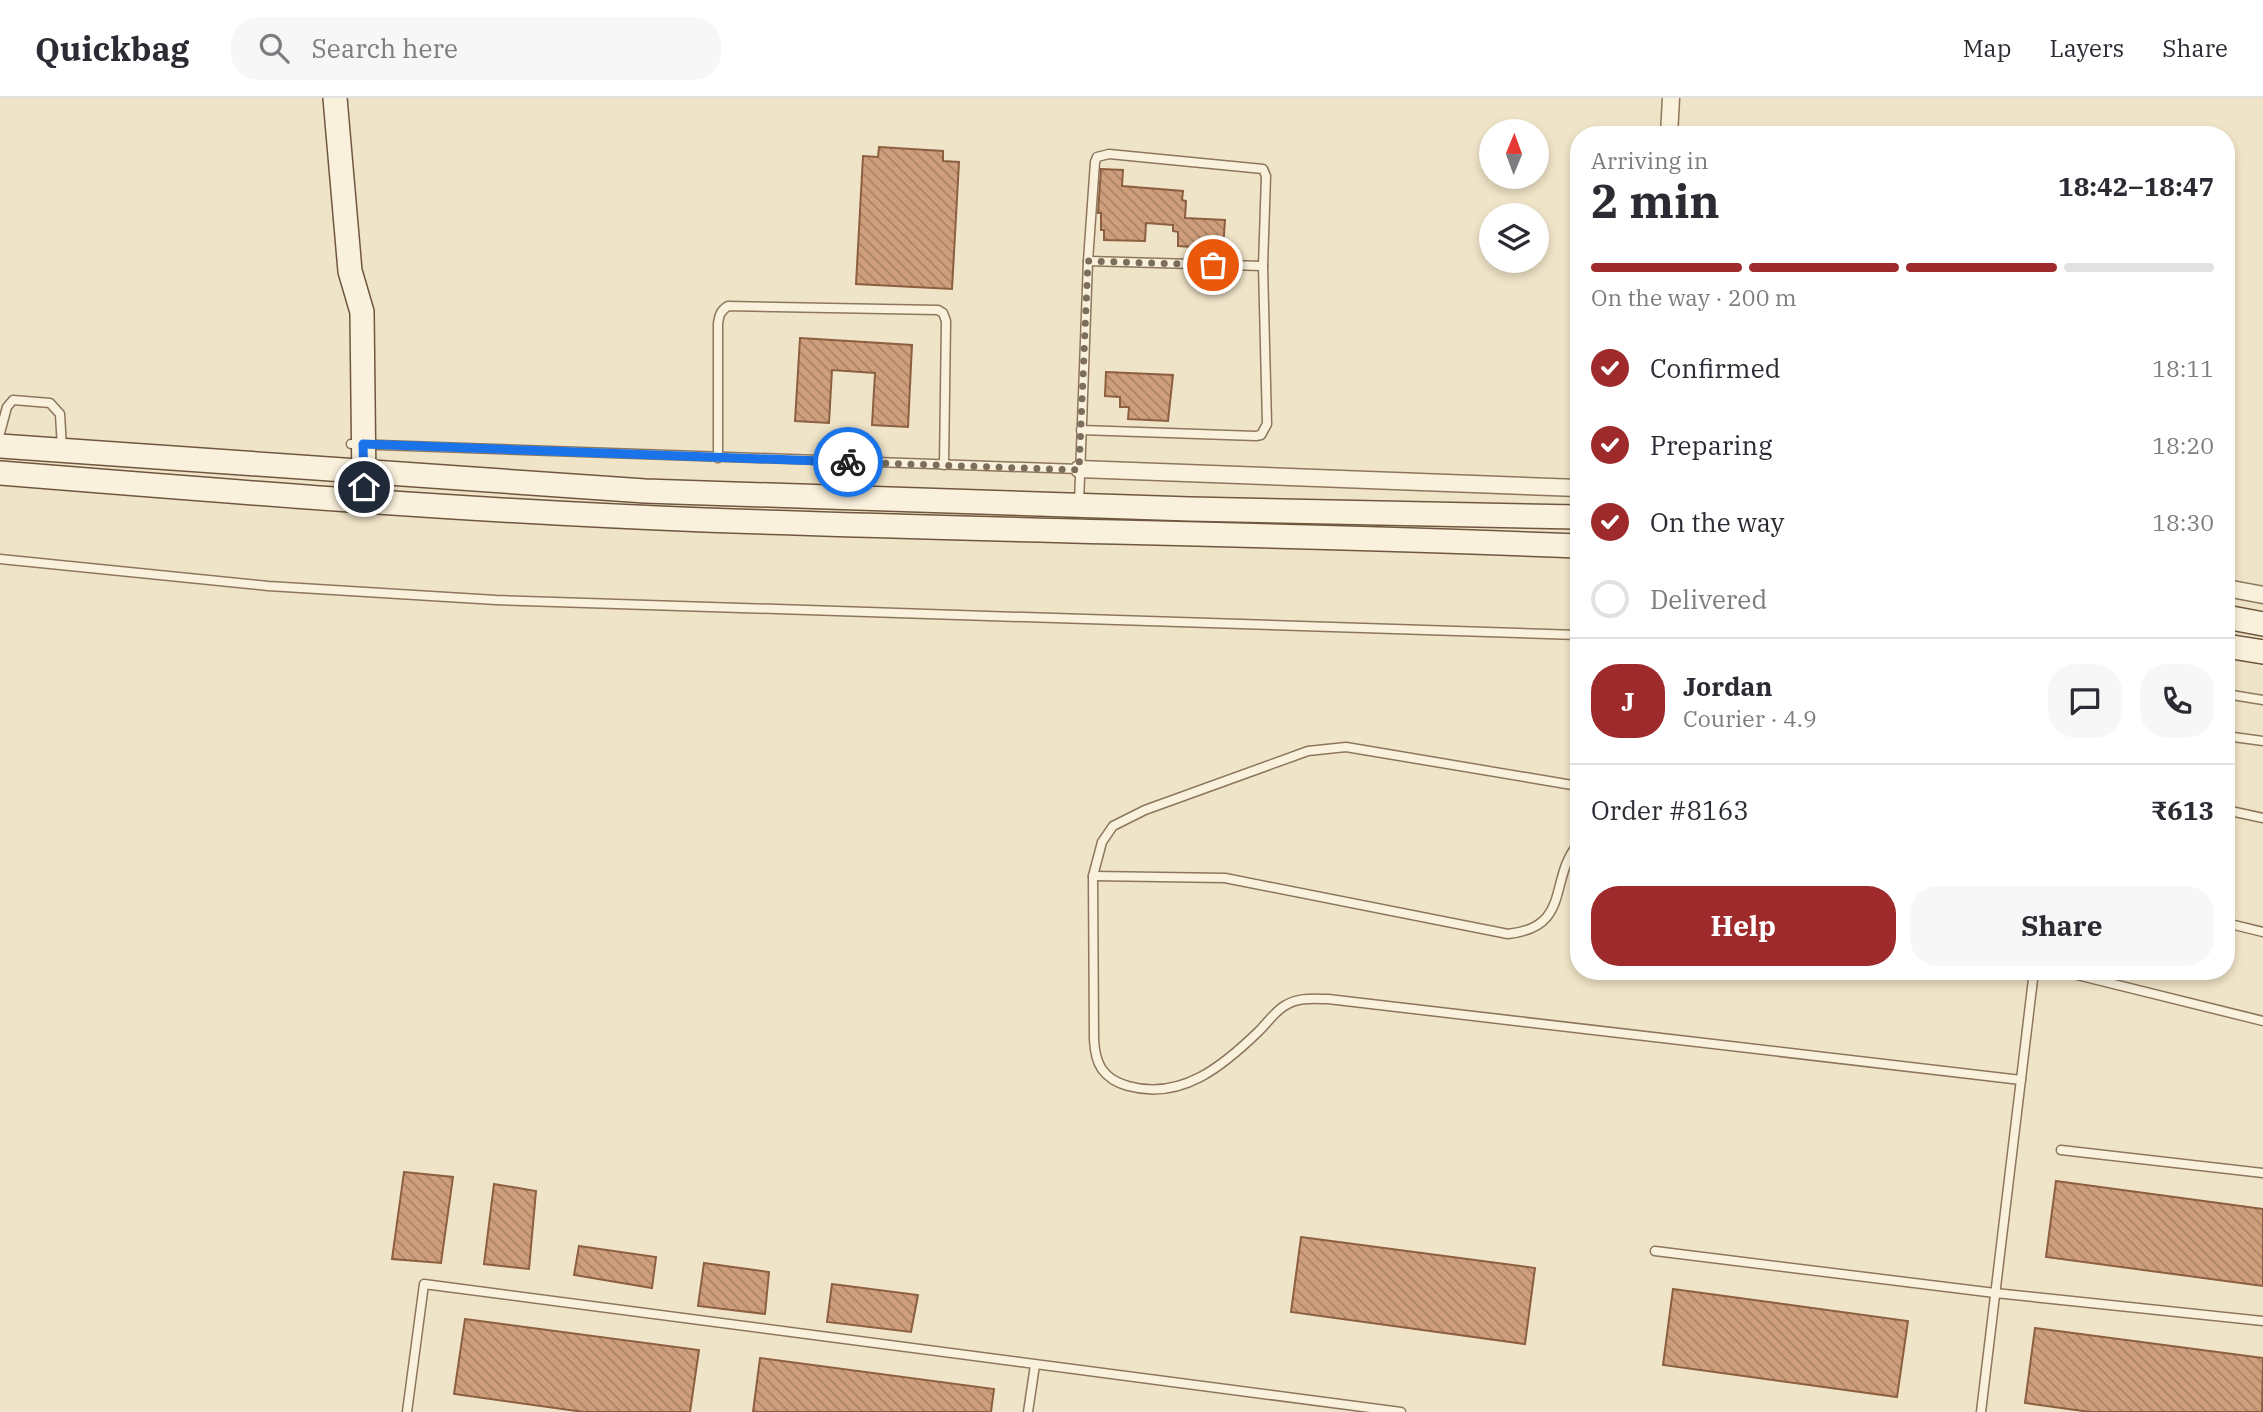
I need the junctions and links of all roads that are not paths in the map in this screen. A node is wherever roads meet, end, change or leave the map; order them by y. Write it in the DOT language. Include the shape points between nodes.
graph roads {
  1 [pos="335,98"];
  2 [pos="1671,98"];
  3 [pos="1669,126"];
  4 [pos="1088,261"];
  5 [pos="1263,266"];
  6 [pos="1081,429"];
  7 [pos="0,433"];
  8 [pos="357,444"];
  9 [pos="0,446"];
  10 [pos="62,451"];
  11 [pos="718,457"];
  12 [pos="944,465"];
  13 [pos="1079,470"];
  14 [pos="358,472"];
  15 [pos="0,473"];
  16 [pos="1570,488"];
  17 [pos="358,502"];
  18 [pos="1079,506"];
  19 [pos="1570,517"];
  20 [pos="1570,546"];
  21 [pos="0,559"];
  22 [pos="2235,589"];
  23 [pos="2263,595"];
  24 [pos="2235,619"];
  25 [pos="2263,624"];
  26 [pos="1570,635"];
  27 [pos="2235,647"];
  28 [pos="2263,652"];
  29 [pos="2235,695"];
  30 [pos="2263,700"];
  31 [pos="2235,737"];
  32 [pos="2263,741"];
  33 [pos="1570,785"];
  34 [pos="2235,812"];
  35 [pos="2263,818"];
  36 [pos="1570,854"];
  37 [pos="1093,876"];
  38 [pos="2235,925"];
  39 [pos="2263,932"];
  40 [pos="2033,980"];
  41 [pos="2097,980"];
  42 [pos="2263,1021"];
  43 [pos="2021,1080"];
  44 [pos="2062,1150"];
  45 [pos="2263,1173"];
  46 [pos="1655,1251"];
  47 [pos="1996,1293"];
  48 [pos="2263,1321"];
  49 [pos="1035,1365"];
  50 [pos="407,1412"];
  51 [pos="1028,1412"];
  52 [pos="1401,1412"];
  53 [pos="1981,1412"];
  1 -- 8 [label="main road" via="350,271 346,312"];
  2 -- 3 [label="street"];
  4 -- 5 [label="lane"];
  4 -- 5 [label="lane" via="1095,162 1109,154 1263,169"];
  4 -- 6 [label="lane"];
  5 -- 6 [label="lane" via="1267,425 1261,435"];
  6 -- 13 [label="lane"];
  7 -- 10 [label="lane" via="13,400 50,403 60,414"];
  8 -- 11 [label="lane"];
  8 -- 14 [label="main road"];
  9 -- 10 [label="main road"];
  10 -- 14 [label="main road"];
  11 -- 12 [label="lane"];
  11 -- 12 [label="lane" via="718,324 728,306 938,310 946,321"];
  12 -- 13 [label="lane"];
  13 -- 16 [label="street"];
  13 -- 18 [label="lane"];
  14 -- 17 [label="main road"];
  14 -- 18 [label="main road" via="645,491"];
  15 -- 17 [label="main road"];
  17 -- 20 [label="main road" via="704,520"];
  18 -- 19 [label="main road"];
  21 -- 26 [label="lane" via="268,586 496,600"];
  22 -- 23 [label="street"];
  24 -- 25 [label="main road"];
  27 -- 28 [label="main road"];
  29 -- 30 [label="lane"];
  31 -- 32 [label="lane"];
  33 -- 37 [label="lane" via="1346,747 1308,751 1113,826 1102,842"];
  34 -- 35 [label="lane"];
  36 -- 37 [label="lane" via="1545,921 1528,932 1508,934 1225,878"];
  37 -- 43 [label="lane" via="1095,1058 1104,1074 1141,1090 1195,1080 1227,1061 1285,1005 1301,999"];
  38 -- 39 [label="lane"];
  40 -- 43 [label="lane"];
  41 -- 42 [label="lane"];
  43 -- 47 [label="lane"];
  44 -- 45 [label="lane"];
  46 -- 47 [label="lane"];
  47 -- 48 [label="lane"];
  47 -- 53 [label="lane"];
  49 -- 50 [label="lane" via="424,1284"];
  49 -- 51 [label="lane"];
  49 -- 52 [label="lane"];
}
